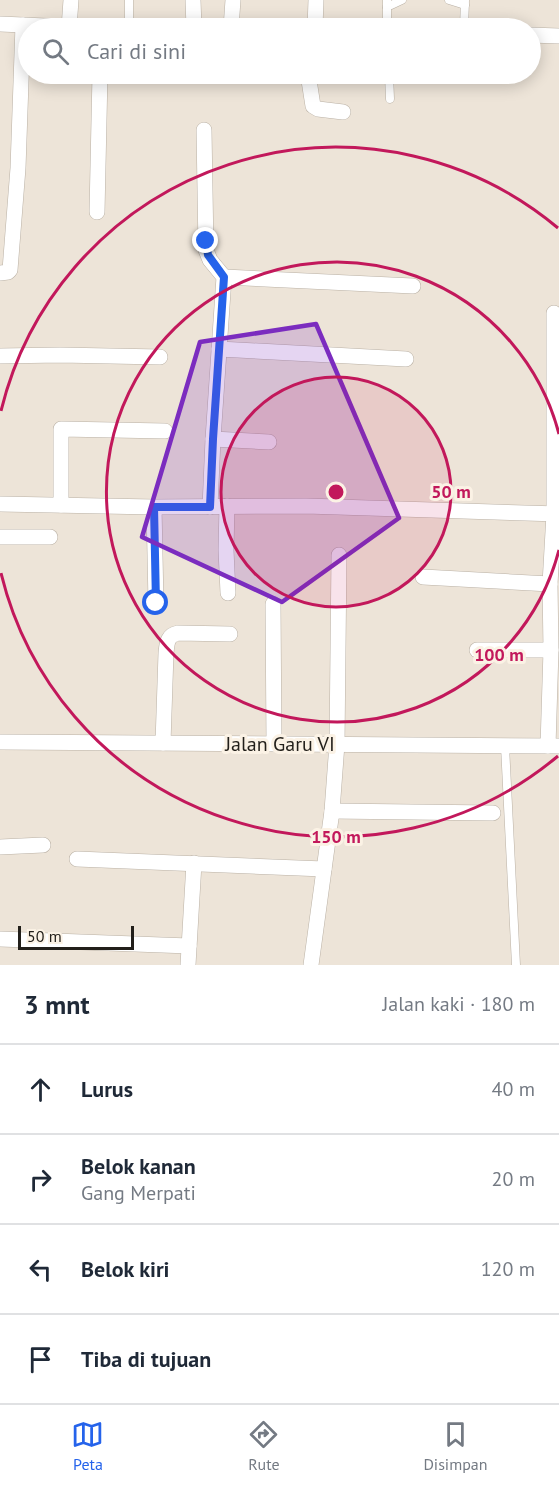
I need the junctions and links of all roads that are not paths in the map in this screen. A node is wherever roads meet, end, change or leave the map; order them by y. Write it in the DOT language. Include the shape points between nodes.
graph roads {
  1 [pos="70,0"];
  2 [pos="129,0"];
  3 [pos="193,0"];
  4 [pos="233,0"];
  5 [pos="316,0"];
  6 [pos="402,0"];
  7 [pos="449,0"];
  8 [pos="465,3"];
  9 [pos="387,4"];
  10 [pos="69,18"];
  11 [pos="129,18"];
  12 [pos="194,18"];
  13 [pos="232,18"];
  14 [pos="315,18"];
  15 [pos="464,18"];
  16 [pos="0,24"];
  17 [pos="18,25"];
  18 [pos="541,35"];
  19 [pos="559,36"];
  20 [pos="21,84"];
  21 [pos="100,84"];
  22 [pos="310,84"];
  23 [pos="389,84"];
  24 [pos="390,99"];
  25 [pos="343,112"];
  26 [pos="204,130"];
  27 [pos="97,212"];
  28 [pos="0,273"];
  29 [pos="224,277"];
  30 [pos="413,286"];
  31 [pos="554,313"];
  32 [pos="219,349"];
  33 [pos="0,356"];
  34 [pos="160,357"];
  35 [pos="406,359"];
  36 [pos="165,431"];
  37 [pos="213,439"];
  38 [pos="269,442"];
  39 [pos="0,504"];
  40 [pos="61,505"];
  41 [pos="227,506"];
  42 [pos="154,507"];
  43 [pos="210,507"];
  44 [pos="556,514"];
  45 [pos="0,537"];
  46 [pos="50,537"];
  47 [pos="339,555"];
  48 [pos="423,578"];
  49 [pos="550,584"];
  50 [pos="228,593"];
  51 [pos="156,603"];
  52 [pos="273,604"];
  53 [pos="230,634"];
  54 [pos="477,650"];
  55 [pos="551,650"];
  56 [pos="0,742"];
  57 [pos="163,743"];
  58 [pos="274,744"];
  59 [pos="337,744"];
  60 [pos="506,746"];
  61 [pos="554,746"];
  62 [pos="332,811"];
  63 [pos="493,813"];
  64 [pos="43,845"];
  65 [pos="0,847"];
  66 [pos="77,859"];
  67 [pos="194,863"];
  68 [pos="324,869"];
  69 [pos="0,939"];
  70 [pos="189,946"];
  71 [pos="188,965"];
  72 [pos="311,965"];
  73 [pos="516,965"];
  1 -- 10 [label="street"];
  2 -- 11 [label="lane"];
  3 -- 12 [label="street"];
  4 -- 13 [label="street"];
  5 -- 14 [label="street"];
  6 -- 9 [label="lane"];
  7 -- 8 [label="lane"];
  8 -- 15 [label="lane"];
  16 -- 17 [label="street"];
  18 -- 19 [label="street"];
  20 -- 28 [label="street" via="10,270"];
  21 -- 27 [label="street"];
  22 -- 25 [label="street" via="313,106"];
  23 -- 24 [label="lane"];
  26 -- 29 [label="street" via="206,250"];
  29 -- 30 [label="street"];
  29 -- 32 [label="street"];
  31 -- 44 [label="street"];
  32 -- 35 [label="street"];
  32 -- 37 [label="street"];
  33 -- 34 [label="street"];
  36 -- 40 [label="street" via="61,429"];
  37 -- 38 [label="street"];
  37 -- 43 [label="street"];
  39 -- 40 [label="street"];
  40 -- 42 [label="street"];
  41 -- 43 [label="street"];
  41 -- 44 [label="street"];
  41 -- 50 [label="street"];
  42 -- 43 [label="street"];
  42 -- 51 [label="street"];
  44 -- 49 [label="street"];
  45 -- 46 [label="street"];
  47 -- 59 [label="street"];
  48 -- 49 [label="street"];
  49 -- 55 [label="street"];
  52 -- 58 [label="street"];
  53 -- 57 [label="street" via="178,633 170,637"];
  54 -- 55 [label="street"];
  55 -- 61 [label="street"];
  56 -- 57 [label="street, Jalan Garu VI"];
  57 -- 58 [label="street, Jalan Garu VI"];
  58 -- 59 [label="street, Jalan Garu VI"];
  59 -- 60 [label="street, Jalan Garu VI"];
  59 -- 62 [label="street"];
  60 -- 61 [label="street, Jalan Garu VI"];
  60 -- 73 [label="lane"];
  62 -- 63 [label="street"];
  62 -- 68 [label="street"];
  64 -- 65 [label="street"];
  66 -- 67 [label="street"];
  67 -- 68 [label="street"];
  67 -- 70 [label="street"];
  68 -- 72 [label="street"];
  69 -- 70 [label="street"];
  70 -- 71 [label="street"];
}
